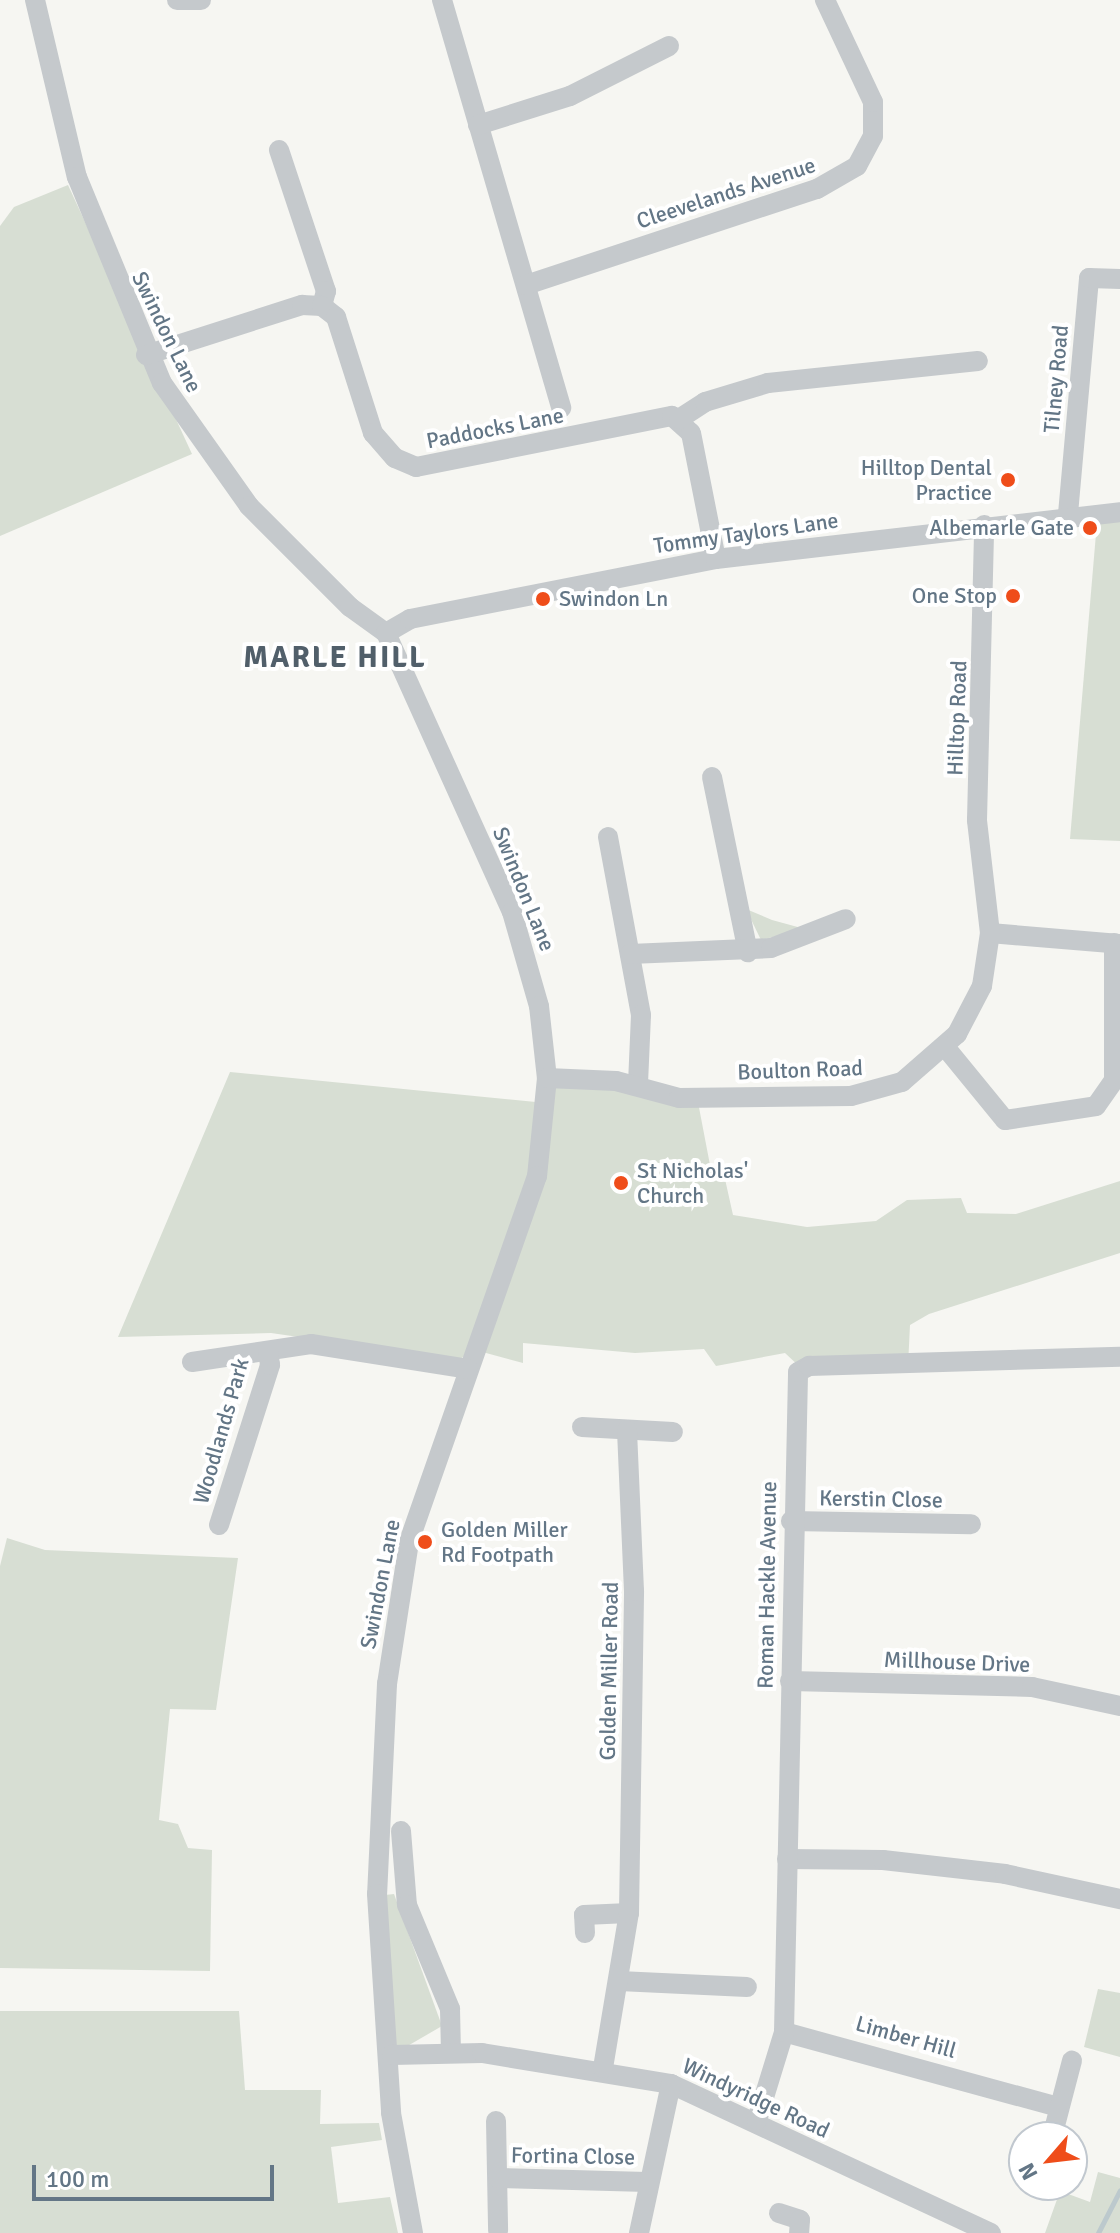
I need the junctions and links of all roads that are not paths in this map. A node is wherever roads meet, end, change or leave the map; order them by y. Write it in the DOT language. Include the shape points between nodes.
graph roads {
  1 [pos="35,0"];
  2 [pos="177,0"];
  3 [pos="201,0"];
  4 [pos="442,0"];
  5 [pos="825,0"];
  6 [pos="669,46"];
  7 [pos="478,125"];
  8 [pos="279,150"];
  9 [pos="1120,279"];
  10 [pos="526,285"];
  11 [pos="322,306"];
  12 [pos="146,355"];
  13 [pos="978,361"];
  14 [pos="561,408"];
  15 [pos="679,419"];
  16 [pos="1120,512"];
  17 [pos="1068,514"];
  18 [pos="984,525"];
  19 [pos="716,559"];
  20 [pos="386,633"];
  21 [pos="712,777"];
  22 [pos="608,837"];
  23 [pos="989,912"];
  24 [pos="846,919"];
  25 [pos="990,933"];
  26 [pos="1117,943"];
  27 [pos="748,952"];
  28 [pos="630,954"];
  29 [pos="946,1048"];
  30 [pos="547,1078"];
  31 [pos="638,1085"];
  32 [pos="268,1351"];
  33 [pos="1120,1357"];
  34 [pos="470,1361"];
  35 [pos="192,1362"];
  36 [pos="582,1427"];
  37 [pos="627,1430"];
  38 [pos="673,1432"];
  39 [pos="791,1521"];
  40 [pos="971,1524"];
  41 [pos="219,1525"];
  42 [pos="790,1681"];
  43 [pos="1120,1706"];
  44 [pos="401,1831"];
  45 [pos="787,1859"];
  46 [pos="1120,1899"];
  47 [pos="629,1913"];
  48 [pos="584,1915"];
  49 [pos="619,1981"];
  50 [pos="747,1987"];
  51 [pos="784,2032"];
  52 [pos="451,2052"];
  53 [pos="392,2055"];
  54 [pos="1072,2061"];
  55 [pos="603,2068"];
  56 [pos="671,2084"];
  57 [pos="1059,2107"];
  58 [pos="757,2120"];
  59 [pos="496,2121"];
  60 [pos="1056,2121"];
  61 [pos="498,2178"];
  62 [pos="647,2182"];
  63 [pos="779,2213"];
  64 [pos="498,2230"];
  65 [pos="413,2233"];
  66 [pos="639,2233"];
  67 [pos="799,2233"];
  68 [pos="991,2233"];
  1 -- 12 [label="street, Swindon Lane" via="77,177"];
  2 -- 3 [label="street"];
  4 -- 7 [label="street"];
  5 -- 10 [label="street, Cleevelands Avenue" via="873,102 873,136 857,166 817,189"];
  6 -- 7 [label="street" via="570,96"];
  7 -- 10 [label="street"];
  8 -- 11 [label="street, Paddocks Lane" via="326,291"];
  9 -- 17 [label="street, Tilney Road" via="1089,278"];
  10 -- 14 [label="street"];
  11 -- 12 [label="street" via="302,305"];
  11 -- 15 [label="street, Paddocks Lane" via="336,317 373,433 395,458 416,467 663,414"];
  12 -- 20 [label="street, Swindon Lane" via="249,506 350,607"];
  13 -- 15 [label="street" via="768,383 714,398"];
  15 -- 19 [label="street" via="691,433"];
  16 -- 17 [label="street, Tommy Taylors Lane"];
  17 -- 18 [label="street, Tommy Taylors Lane"];
  18 -- 19 [label="street, Tommy Taylors Lane"];
  18 -- 23 [label="street, Hilltop Road" via="977,820"];
  19 -- 20 [label="street, Tommy Taylors Lane" via="410,619"];
  20 -- 30 [label="street, Swindon Lane" via="516,922 539,1006"];
  21 -- 27 [label="street"];
  22 -- 28 [label="street"];
  23 -- 25 [label="street, Boulton Road"];
  24 -- 27 [label="street" via="792,943"];
  25 -- 26 [label="street"];
  25 -- 29 [label="street, Boulton Road" via="976,1003"];
  26 -- 29 [label="street" via="1114,1080 1096,1106 1005,1120"];
  27 -- 28 [label="street"];
  28 -- 31 [label="street" via="644,1042"];
  29 -- 31 [label="street, Boulton Road" via="902,1082 851,1096 679,1098"];
  30 -- 31 [label="street, Boulton Road"];
  30 -- 34 [label="street, Swindon Lane" via="537,1176"];
  32 -- 34 [label="street" via="311,1344"];
  32 -- 35 [label="street"];
  32 -- 41 [label="street, Woodlands Park" via="270,1365"];
  33 -- 39 [label="street, Roman Hackle Avenue" via="801,1368"];
  34 -- 53 [label="street, Swindon Lane" via="409,1542 387,1684 377,1894"];
  36 -- 37 [label="street"];
  37 -- 38 [label="street"];
  37 -- 47 [label="street, Golden Miller Road" via="634,1591"];
  39 -- 40 [label="street, Kerstin Close"];
  39 -- 42 [label="street, Roman Hackle Avenue"];
  42 -- 43 [label="street, Millhouse Drive" via="1032,1687"];
  42 -- 45 [label="street, Roman Hackle Avenue"];
  44 -- 52 [label="street" via="412,1856 412,1923 450,2009"];
  45 -- 46 [label="street" via="883,1860 1005,1874"];
  45 -- 51 [label="street, Roman Hackle Avenue"];
  47 -- 48 [label="street"];
  47 -- 49 [label="street, Golden Miller Road"];
  49 -- 50 [label="street"];
  49 -- 55 [label="street, Golden Miller Road"];
  51 -- 57 [label="street, Limber Hill"];
  51 -- 58 [label="street, Roman Hackle Avenue"];
  52 -- 53 [label="street, Windyridge Road"];
  52 -- 55 [label="street, Windyridge Road"];
  53 -- 65 [label="street, Swindon Lane" via="391,2113"];
  54 -- 57 [label="street"];
  55 -- 56 [label="street, Windyridge Road"];
  56 -- 58 [label="street, Windyridge Road"];
  56 -- 62 [label="street"];
  57 -- 60 [label="street"];
  58 -- 68 [label="street, Windyridge Road"];
  59 -- 61 [label="street, Fortina Close"];
  61 -- 62 [label="street, Fortina Close"];
  61 -- 64 [label="street, Fortina Close"];
  62 -- 66 [label="street"];
  63 -- 67 [label="street" via="800,2220"];
}
